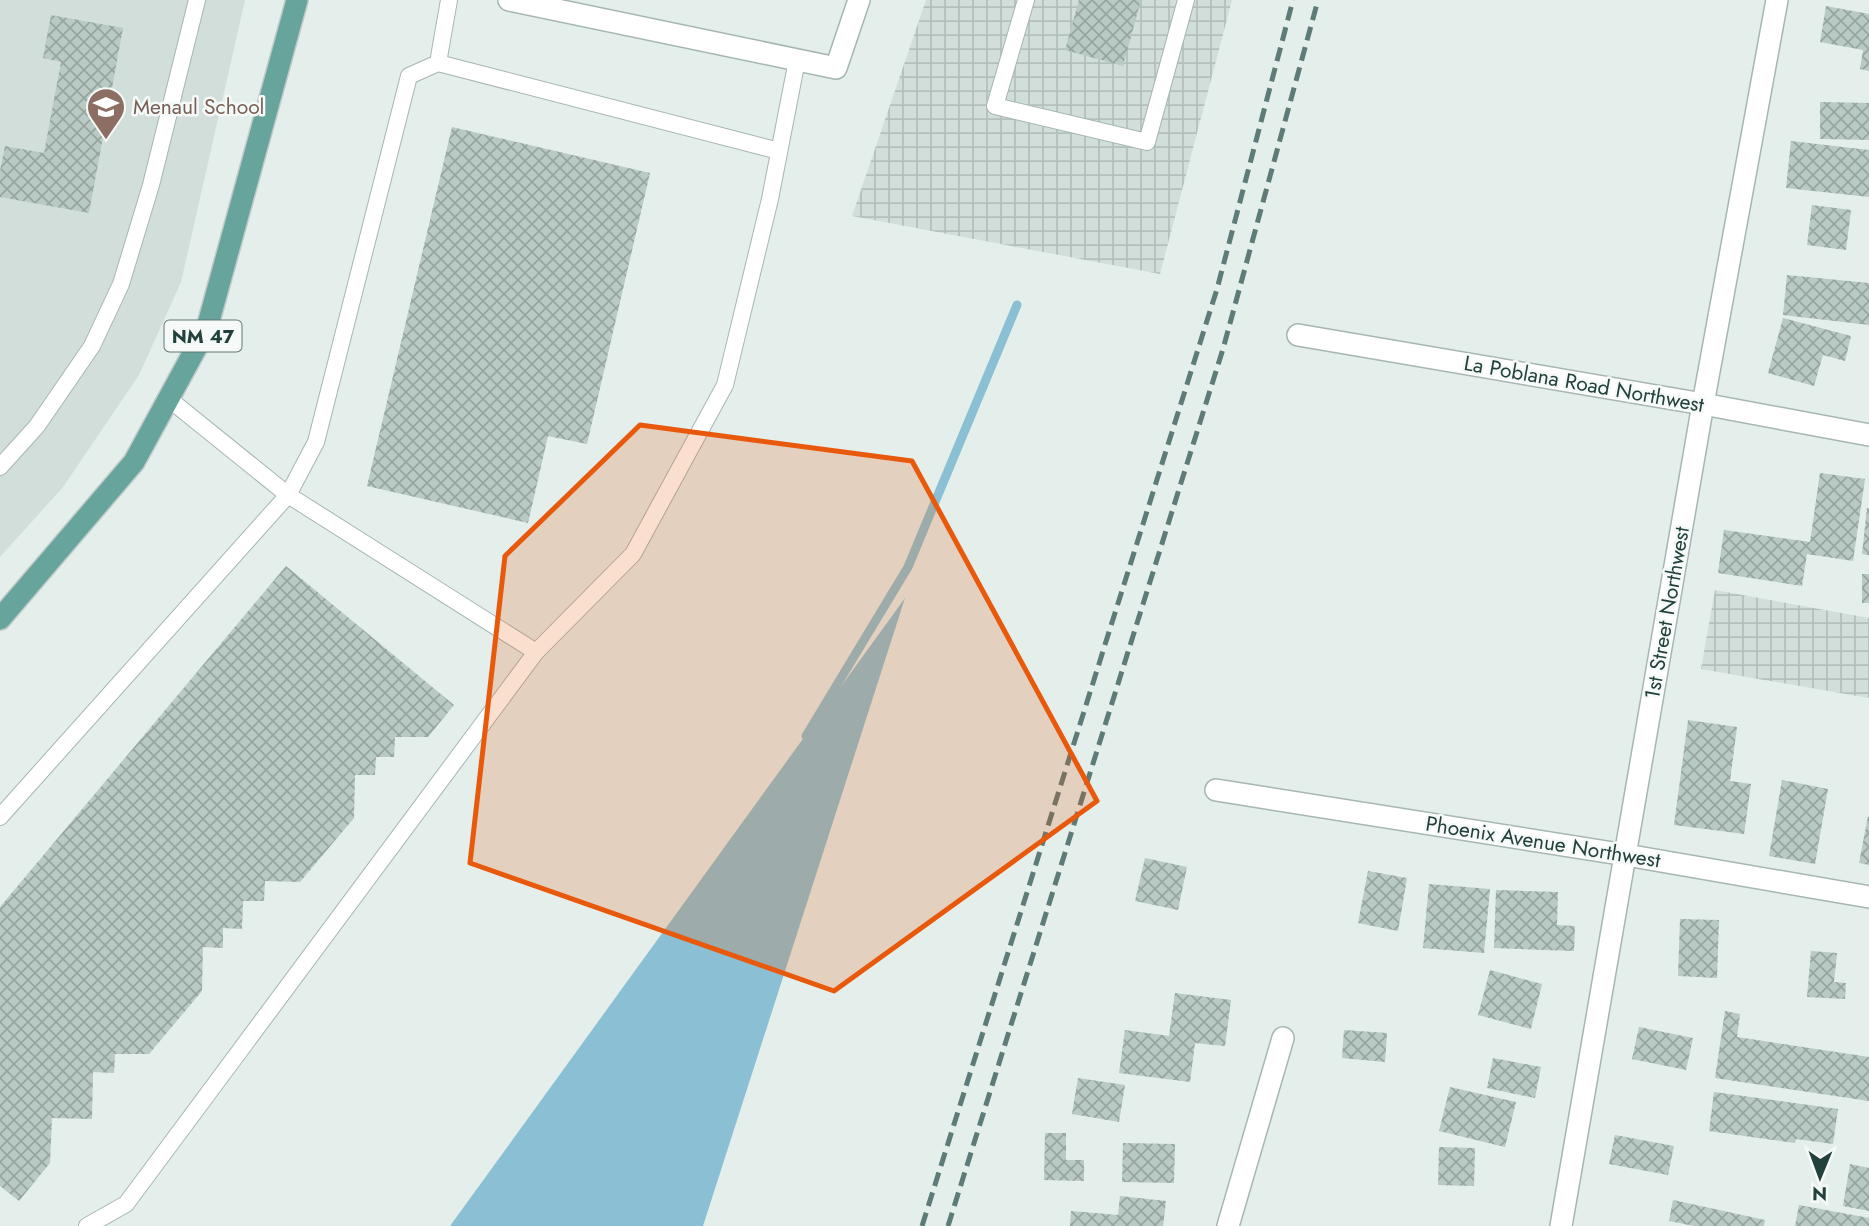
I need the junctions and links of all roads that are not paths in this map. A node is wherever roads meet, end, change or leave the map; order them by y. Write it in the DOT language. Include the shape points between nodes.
graph roads {
  1 [pos="197,0"];
  2 [pos="297,0"];
  3 [pos="449,0"];
  4 [pos="509,0"];
  5 [pos="859,0"];
  6 [pos="1026,0"];
  7 [pos="1186,0"];
  8 [pos="1777,0"];
  9 [pos="797,60"];
  10 [pos="438,63"];
  11 [pos="779,151"];
  12 [pos="1298,335"];
  13 [pos="169,399"];
  14 [pos="1703,404"];
  15 [pos="1869,435"];
  16 [pos="0,467"];
  17 [pos="288,495"];
  18 [pos="0,619"];
  19 [pos="536,652"];
  20 [pos="1216,790"];
  21 [pos="0,817"];
  22 [pos="1626,855"];
  23 [pos="1869,897"];
  24 [pos="1283,1038"];
  25 [pos="87,1226"];
  26 [pos="1228,1226"];
  27 [pos="1560,1226"];
  1 -- 16 [label="lane" via="121,284 92,346 37,426"];
  2 -- 13 [label="main road, NM 47" via="207,328"];
  3 -- 10 [label="lane"];
  4 -- 9 [label="street"];
  5 -- 9 [label="street" via="836,68"];
  6 -- 7 [label="lane" via="995,106 1147,142"];
  8 -- 14 [label="street, 1st Street Northwest"];
  9 -- 11 [label="lane"];
  10 -- 11 [label="lane"];
  10 -- 17 [label="lane" via="409,76 316,442"];
  11 -- 19 [label="lane" via="725,385 633,554"];
  12 -- 14 [label="street, La Poblana Road Northwest"];
  13 -- 17 [label="lane"];
  13 -- 18 [label="main road, NM 47" via="134,462"];
  14 -- 15 [label="street, La Poblana Road Northwest"];
  14 -- 22 [label="street, 1st Street Northwest"];
  17 -- 19 [label="lane"];
  17 -- 21 [label="lane"];
  19 -- 25 [label="lane" via="126,1204"];
  20 -- 22 [label="street, Phoenix Avenue Northwest"];
  22 -- 23 [label="street, Phoenix Avenue Northwest"];
  22 -- 27 [label="street, 1st Street Northwest"];
  24 -- 26 [label="street"];
}
